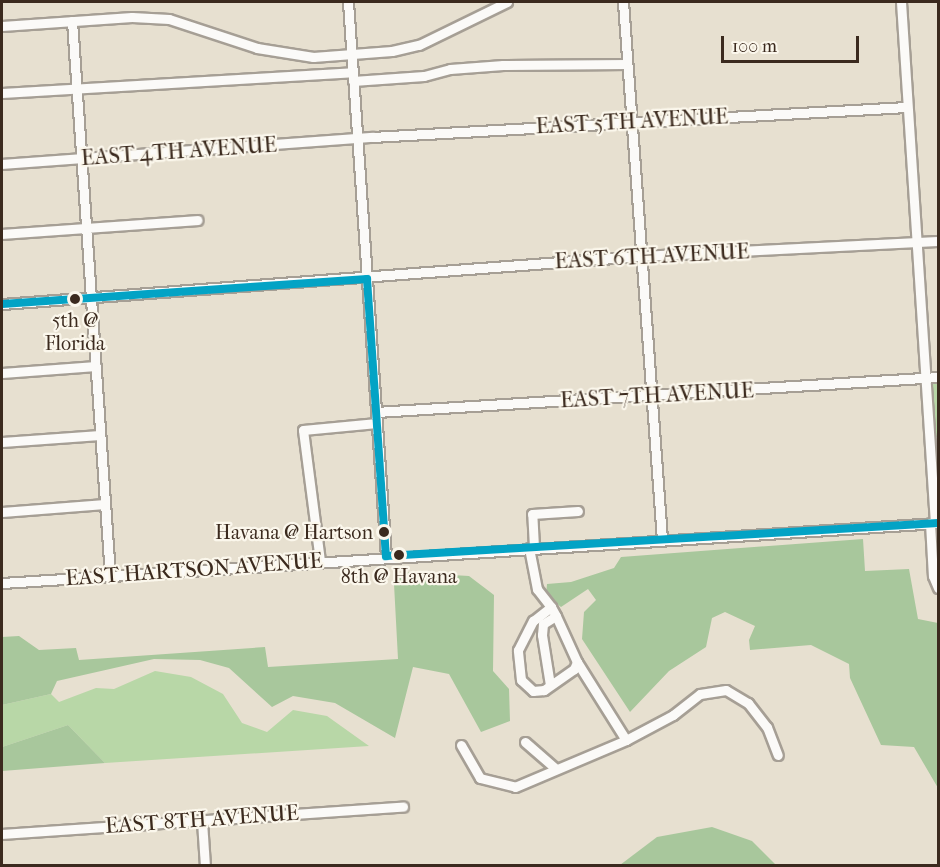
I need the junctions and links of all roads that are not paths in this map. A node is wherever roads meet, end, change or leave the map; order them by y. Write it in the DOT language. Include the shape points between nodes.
graph roads {
  1 [pos="348,2"];
  2 [pos="507,2"];
  3 [pos="623,2"];
  4 [pos="901,2"];
  5 [pos="72,21"];
  6 [pos="2,26"];
  7 [pos="351,55"];
  8 [pos="627,64"];
  9 [pos="352,77"];
  10 [pos="76,88"];
  11 [pos="2,93"];
  12 [pos="907,107"];
  13 [pos="630,123"];
  14 [pos="357,140"];
  15 [pos="81,158"];
  16 [pos="2,164"];
  17 [pos="198,220"];
  18 [pos="87,228"];
  19 [pos="2,234"];
  20 [pos="939,241"];
  21 [pos="915,242"];
  22 [pos="640,256"];
  23 [pos="367,279"];
  24 [pos="92,298"];
  25 [pos="2,304"];
  26 [pos="96,366"];
  27 [pos="2,373"];
  28 [pos="939,377"];
  29 [pos="925,379"];
  30 [pos="651,396"];
  31 [pos="376,412"];
  32 [pos="377,423"];
  33 [pos="100,435"];
  34 [pos="2,442"];
  35 [pos="105,504"];
  36 [pos="578,511"];
  37 [pos="2,512"];
  38 [pos="935,523"];
  39 [pos="662,540"];
  40 [pos="531,547"];
  41 [pos="386,556"];
  42 [pos="320,561"];
  43 [pos="110,576"];
  44 [pos="2,583"];
  45 [pos="939,588"];
  46 [pos="553,612"];
  47 [pos="577,662"];
  48 [pos="550,685"];
  49 [pos="626,740"];
  50 [pos="525,742"];
  51 [pos="460,745"];
  52 [pos="778,755"];
  53 [pos="556,770"];
  54 [pos="403,807"];
  55 [pos="202,821"];
  56 [pos="2,834"];
  57 [pos="205,866"];
  1 -- 7 [label="street"];
  2 -- 7 [label="street" via="419,45"];
  3 -- 8 [label="street"];
  4 -- 12 [label="street"];
  5 -- 6 [label="street"];
  5 -- 7 [label="street" via="169,19 280,54"];
  5 -- 10 [label="street"];
  7 -- 9 [label="street"];
  8 -- 9 [label="street" via="503,65 450,69 424,76"];
  8 -- 13 [label="street"];
  9 -- 10 [label="street"];
  9 -- 14 [label="street"];
  10 -- 11 [label="street"];
  10 -- 15 [label="street"];
  12 -- 13 [label="street, EAST 5TH AVENUE"];
  12 -- 21 [label="street"];
  13 -- 14 [label="street, EAST 5TH AVENUE"];
  13 -- 22 [label="street"];
  14 -- 15 [label="street, EAST 4TH AVENUE"];
  14 -- 23 [label="street"];
  15 -- 16 [label="street, EAST 4TH AVENUE"];
  15 -- 18 [label="street"];
  17 -- 18 [label="street"];
  18 -- 19 [label="street"];
  18 -- 24 [label="street"];
  20 -- 21 [label="street, EAST 6TH AVENUE"];
  21 -- 22 [label="street, EAST 6TH AVENUE"];
  21 -- 29 [label="street"];
  22 -- 23 [label="street, EAST 6TH AVENUE"];
  22 -- 30 [label="street"];
  23 -- 24 [label="street"];
  23 -- 31 [label="street"];
  24 -- 25 [label="street"];
  24 -- 26 [label="street"];
  26 -- 27 [label="street"];
  26 -- 33 [label="street"];
  28 -- 29 [label="street, EAST 7TH AVENUE"];
  29 -- 30 [label="street, EAST 7TH AVENUE"];
  29 -- 38 [label="street"];
  30 -- 31 [label="street, EAST 7TH AVENUE"];
  30 -- 39 [label="street"];
  31 -- 32 [label="street"];
  32 -- 41 [label="street"];
  32 -- 42 [label="street" via="303,430"];
  33 -- 34 [label="street"];
  33 -- 35 [label="street"];
  35 -- 37 [label="street"];
  35 -- 43 [label="street"];
  36 -- 40 [label="street" via="532,514"];
  38 -- 39 [label="street"];
  38 -- 45 [label="street" via="933,576"];
  39 -- 40 [label="street"];
  40 -- 41 [label="street"];
  40 -- 46 [label="street" via="532,578"];
  41 -- 42 [label="street, EAST HARTSON AVENUE"];
  42 -- 43 [label="street, EAST HARTSON AVENUE"];
  43 -- 44 [label="street, EAST HARTSON AVENUE"];
  46 -- 47 [label="street"];
  46 -- 48 [label="street" via="543,624 542,635"];
  46 -- 48 [label="street" via="533,621 518,650 521,680 526,688 533,691"];
  47 -- 48 [label="street" via="574,669"];
  47 -- 49 [label="street"];
  49 -- 52 [label="street" via="673,715 700,694 726,690 748,703 767,727"];
  49 -- 53 [label="street"];
  50 -- 53 [label="street"];
  51 -- 53 [label="street" via="480,778 515,787"];
  54 -- 55 [label="street, EAST 8TH AVENUE"];
  55 -- 56 [label="street, EAST 8TH AVENUE"];
  55 -- 57 [label="street"];
}
